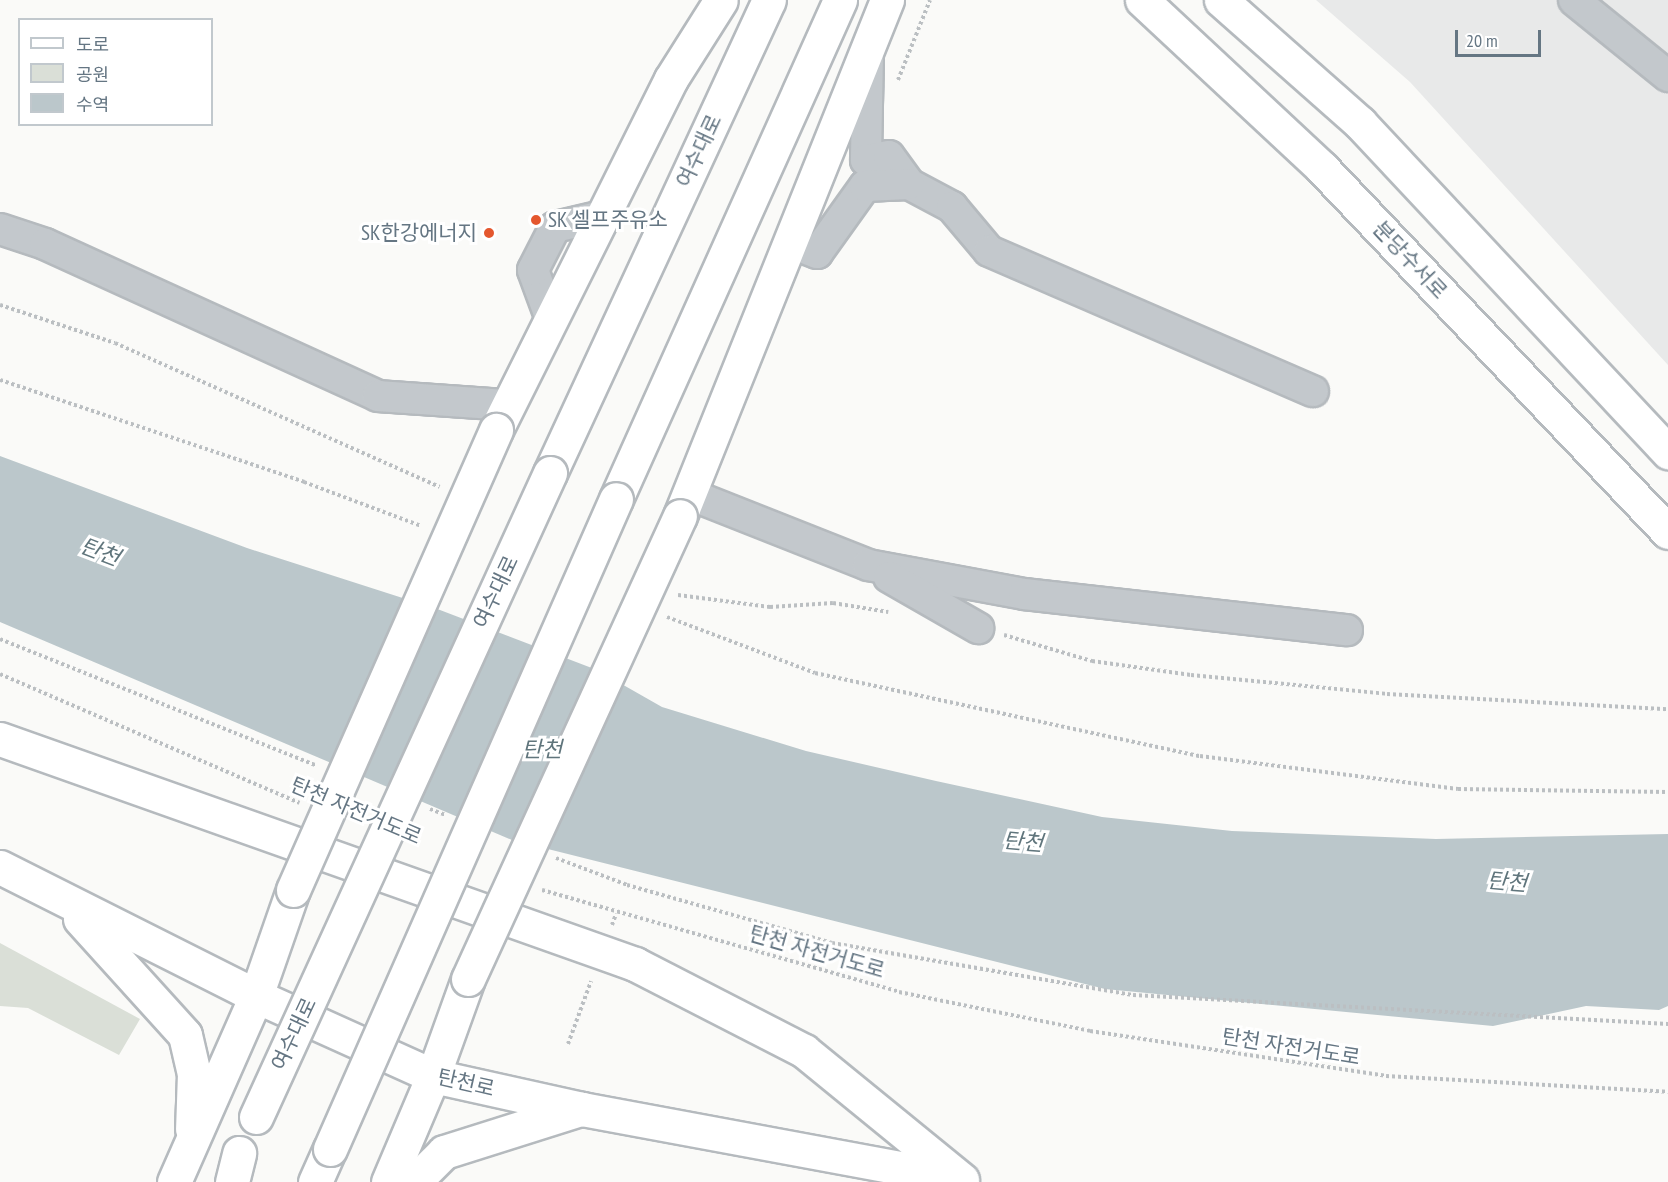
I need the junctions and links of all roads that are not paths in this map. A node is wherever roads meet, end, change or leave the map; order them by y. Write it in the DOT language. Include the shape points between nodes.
graph roads {
  1 [pos="721,0"];
  2 [pos="769,0"];
  3 [pos="840,0"];
  4 [pos="887,0"];
  5 [pos="1142,0"];
  6 [pos="1221,0"];
  7 [pos="1574,0"];
  8 [pos="868,50"];
  9 [pos="1668,76"];
  10 [pos="909,184"];
  11 [pos="0,229"];
  12 [pos="791,243"];
  13 [pos="1313,391"];
  14 [pos="502,417"];
  15 [pos="1668,452"];
  16 [pos="684,505"];
  17 [pos="1668,532"];
  18 [pos="868,564"];
  19 [pos="978,628"];
  20 [pos="1347,630"];
  21 [pos="0,739"];
  22 [pos="0,867"];
  23 [pos="64,903"];
  24 [pos="256,996"];
  25 [pos="433,1076"];
  26 [pos="582,1109"];
  27 [pos="192,1147"];
  28 [pos="236,1168"];
  29 [pos="967,1181"];
  30 [pos="174,1182"];
  31 [pos="219,1182"];
  32 [pos="315,1182"];
  33 [pos="388,1182"];
  34 [pos="414,1182"];
  1 -- 14 [label="main road" via="671,79"];
  2 -- 28 [label="main road, 여수대로, bridge"];
  3 -- 32 [label="main road, bridge"];
  4 -- 8 [label="main road"];
  5 -- 17 [label="main road, 분당수서로" via="1322,168"];
  6 -- 15 [label="main road" via="1360,123"];
  7 -- 9 [label="lane"];
  8 -- 10 [label="lane" via="866,159 889,156"];
  8 -- 12 [label="main road"];
  10 -- 12 [label="lane" via="865,186 817,253"];
  10 -- 13 [label="lane" via="952,207 989,252"];
  11 -- 14 [label="lane" via="45,244 378,396"];
  12 -- 16 [label="main road"];
  14 -- 24 [label="main road, bridge" via="293,890"];
  16 -- 18 [label="lane"];
  16 -- 25 [label="main road, bridge" via="468,979"];
  18 -- 19 [label="lane"];
  18 -- 20 [label="lane" via="1024,594"];
  21 -- 29 [label="main road" via="635,964 804,1051"];
  22 -- 23 [label="main road, 탄천로"];
  23 -- 24 [label="main road, 탄천로"];
  23 -- 27 [label="main road" via="185,1035 194,1073"];
  24 -- 25 [label="main road, 탄천로"];
  24 -- 27 [label="main road"];
  25 -- 26 [label="main road, 탄천로"];
  25 -- 33 [label="main road"];
  26 -- 29 [label="main road, 탄천로"];
  26 -- 34 [label="main road" via="444,1152"];
  27 -- 30 [label="main road"];
  28 -- 31 [label="main road, 여수대로"];
}
